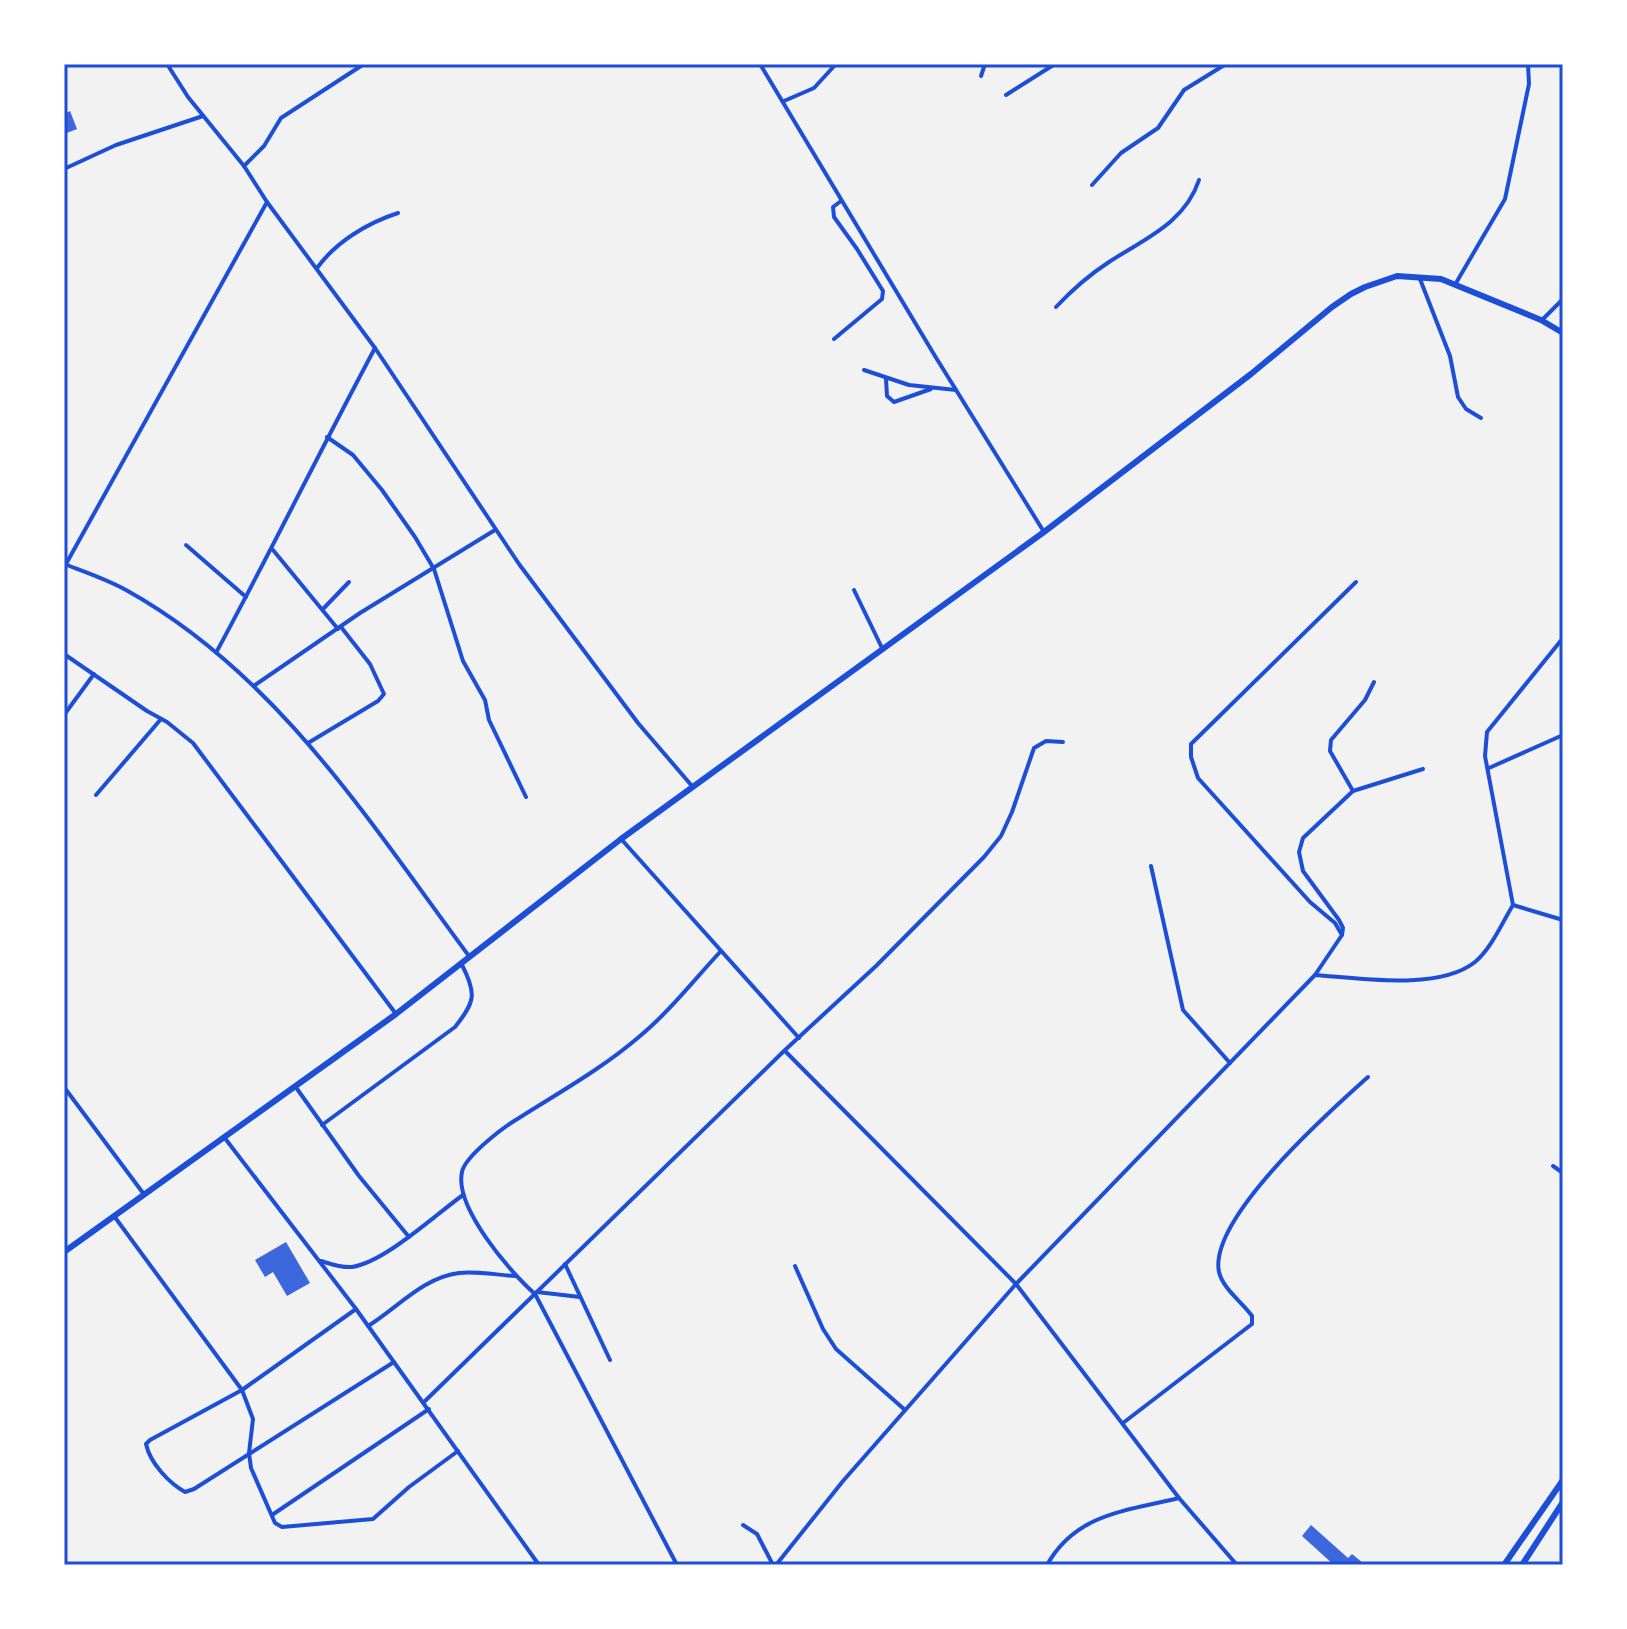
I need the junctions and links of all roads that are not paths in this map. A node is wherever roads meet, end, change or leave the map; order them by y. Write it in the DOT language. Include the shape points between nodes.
graph roads {
  1 [pos="167,64"];
  2 [pos="364,64"];
  3 [pos="760,64"];
  4 [pos="836,64"];
  5 [pos="985,64"];
  6 [pos="1055,64"];
  7 [pos="1226,64"];
  8 [pos="1528,64"];
  9 [pos="981,76"];
  10 [pos="1006,95"];
  11 [pos="783,102"];
  12 [pos="204,116"];
  13 [pos="244,166"];
  14 [pos="64,169"];
  15 [pos="1199,180"];
  16 [pos="1092,185"];
  17 [pos="841,201"];
  18 [pos="267,202"];
  19 [pos="398,213"];
  20 [pos="317,268"];
  21 [pos="1419,277"];
  22 [pos="1456,283"];
  23 [pos="1563,299"];
  24 [pos="1056,307"];
  25 [pos="1541,320"];
  26 [pos="1563,333"];
  27 [pos="834,339"];
  28 [pos="375,348"];
  29 [pos="864,370"];
  30 [pos="886,379"];
  31 [pos="933,388"];
  32 [pos="956,390"];
  33 [pos="1481,418"];
  34 [pos="327,437"];
  35 [pos="495,530"];
  36 [pos="1044,532"];
  37 [pos="186,545"];
  38 [pos="273,550"];
  39 [pos="65,564"];
  40 [pos="434,569"];
  41 [pos="349,582"];
  42 [pos="1356,582"];
  43 [pos="854,590"];
  44 [pos="246,597"];
  45 [pos="323,609"];
  46 [pos="340,628"];
  47 [pos="1563,638"];
  48 [pos="882,648"];
  49 [pos="217,652"];
  50 [pos="64,654"];
  51 [pos="94,674"];
  52 [pos="1374,682"];
  53 [pos="255,685"];
  54 [pos="64,715"];
  55 [pos="161,719"];
  56 [pos="1563,735"];
  57 [pos="1063,742"];
  58 [pos="308,743"];
  59 [pos="1423,769"];
  60 [pos="1487,769"];
  61 [pos="693,787"];
  62 [pos="1353,791"];
  63 [pos="96,795"];
  64 [pos="526,797"];
  65 [pos="621,839"];
  66 [pos="1151,866"];
  67 [pos="1513,905"];
  68 [pos="1563,920"];
  69 [pos="1342,935"];
  70 [pos="720,952"];
  71 [pos="471,958"];
  72 [pos="462,965"];
  73 [pos="1315,975"];
  74 [pos="396,1014"];
  75 [pos="799,1038"];
  76 [pos="785,1050"];
  77 [pos="1230,1063"];
  78 [pos="1368,1077"];
  79 [pos="295,1086"];
  80 [pos="64,1087"];
  81 [pos="322,1125"];
  82 [pos="224,1137"];
  83 [pos="1553,1166"];
  84 [pos="1563,1173"];
  85 [pos="143,1193"];
  86 [pos="463,1195"];
  87 [pos="114,1215"];
  88 [pos="409,1237"];
  89 [pos="64,1252"];
  90 [pos="319,1260"];
  91 [pos="565,1264"];
  92 [pos="795,1266"];
  93 [pos="515,1276"];
  94 [pos="1016,1284"];
  95 [pos="536,1293"];
  96 [pos="580,1297"];
  97 [pos="356,1309"];
  98 [pos="368,1326"];
  99 [pos="610,1360"];
  100 [pos="394,1362"];
  101 [pos="242,1390"];
  102 [pos="424,1402"];
  103 [pos="429,1409"];
  104 [pos="905,1410"];
  105 [pos="1122,1423"];
  106 [pos="458,1451"];
  107 [pos="249,1453"];
  108 [pos="1563,1480"];
  109 [pos="1179,1498"];
  110 [pos="1563,1502"];
  111 [pos="272,1515"];
  112 [pos="743,1525"];
  113 [pos="539,1565"];
  114 [pos="677,1565"];
  115 [pos="774,1565"];
  116 [pos="1047,1565"];
  117 [pos="1237,1565"];
  118 [pos="1504,1565"];
  119 [pos="1522,1565"];
  1 -- 12 [label="street"];
  2 -- 13 [label="street" via="281,118"];
  3 -- 11 [label="street"];
  4 -- 11 [label="street" via="814,88"];
  5 -- 9 [label="street"];
  6 -- 10 [label="street"];
  7 -- 16 [label="street" via="1184,90 1158,128 1121,153"];
  8 -- 22 [label="street" via="1529,84 1505,199"];
  11 -- 17 [label="street"];
  12 -- 13 [label="street"];
  12 -- 14 [label="street" via="116,145"];
  13 -- 18 [label="street"];
  15 -- 24 [label="street" via="1193,198 1178,215 1077,285"];
  17 -- 27 [label="street" via="833,207 834,217 883,291 882,299"];
  17 -- 32 [label="street"];
  18 -- 20 [label="street"];
  18 -- 39 [label="street"];
  19 -- 20 [label="street" via="364,227"];
  20 -- 28 [label="street"];
  21 -- 22 [label="main road"];
  21 -- 33 [label="street" via="1450,356 1458,397"];
  21 -- 36 [label="main road" via="1397,276 1365,287 1332,307"];
  22 -- 25 [label="main road"];
  23 -- 25 [label="street"];
  25 -- 26 [label="main road"];
  28 -- 34 [label="street"];
  28 -- 35 [label="street"];
  29 -- 30 [label="street"];
  30 -- 31 [label="street"];
  30 -- 31 [label="street" via="887,396 894,402"];
  31 -- 32 [label="street"];
  32 -- 36 [label="street"];
  34 -- 38 [label="street"];
  34 -- 40 [label="street" via="353,455 382,490"];
  35 -- 40 [label="street"];
  35 -- 61 [label="street" via="638,723"];
  36 -- 48 [label="main road"];
  37 -- 44 [label="street"];
  38 -- 44 [label="street"];
  38 -- 45 [label="street"];
  39 -- 49 [label="street" via="127,590"];
  40 -- 46 [label="street"];
  40 -- 64 [label="street" via="463,661"];
  41 -- 45 [label="street"];
  42 -- 69 [label="street" via="1191,744 1198,778"];
  43 -- 48 [label="street"];
  44 -- 49 [label="street"];
  45 -- 46 [label="street"];
  46 -- 53 [label="street"];
  46 -- 58 [label="street" via="370,664 384,694"];
  47 -- 60 [label="street" via="1487,732"];
  48 -- 61 [label="main road"];
  49 -- 53 [label="street"];
  50 -- 51 [label="street"];
  51 -- 54 [label="street"];
  51 -- 55 [label="street"];
  52 -- 62 [label="street" via="1331,740 1330,751"];
  53 -- 58 [label="street"];
  55 -- 63 [label="street"];
  55 -- 74 [label="street" via="193,743"];
  56 -- 60 [label="street"];
  57 -- 75 [label="street" via="1046,741 1034,748 1001,836 984,857"];
  58 -- 71 [label="street"];
  59 -- 62 [label="street"];
  60 -- 67 [label="street"];
  61 -- 65 [label="main road"];
  62 -- 69 [label="street" via="1303,838 1299,852 1303,871 1339,920"];
  65 -- 70 [label="street"];
  65 -- 71 [label="main road"];
  66 -- 77 [label="street" via="1183,1010"];
  67 -- 68 [label="street"];
  67 -- 73 [label="street" via="1480,956 1458,973 1374,982"];
  69 -- 73 [label="street"];
  70 -- 75 [label="street"];
  70 -- 86 [label="street" via="643,1035 507,1125 468,1161 462,1170"];
  71 -- 72 [label="main road"];
  72 -- 74 [label="main road"];
  72 -- 81 [label="street" via="473,987 470,1008 455,1027"];
  73 -- 77 [label="street"];
  74 -- 79 [label="main road"];
  75 -- 76 [label="street"];
  76 -- 91 [label="street"];
  76 -- 94 [label="street"];
  77 -- 94 [label="street"];
  78 -- 105 [label="street" via="1303,1136 1243,1209 1218,1257 1220,1275 1252,1316 1252,1324"];
  79 -- 81 [label="street"];
  79 -- 82 [label="main road"];
  80 -- 85 [label="street"];
  81 -- 88 [label="street"];
  82 -- 85 [label="main road"];
  82 -- 90 [label="street"];
  83 -- 84 [label="street"];
  85 -- 87 [label="main road"];
  86 -- 88 [label="street"];
  86 -- 93 [label="street"];
  87 -- 89 [label="main road"];
  87 -- 101 [label="street"];
  88 -- 90 [label="street" via="364,1264 342,1267"];
  90 -- 97 [label="street"];
  91 -- 95 [label="street"];
  91 -- 96 [label="street"];
  92 -- 104 [label="street" via="836,1349"];
  93 -- 95 [label="street"];
  93 -- 98 [label="street" via="446,1275"];
  94 -- 104 [label="street"];
  94 -- 105 [label="street"];
  95 -- 96 [label="street"];
  95 -- 102 [label="street"];
  95 -- 114 [label="street"];
  96 -- 99 [label="street"];
  97 -- 98 [label="street"];
  97 -- 101 [label="street"];
  98 -- 100 [label="street"];
  100 -- 102 [label="street"];
  100 -- 107 [label="street"];
  101 -- 107 [label="street" via="253,1419"];
  101 -- 107 [label="street" via="146,1444 154,1462 185,1492"];
  102 -- 103 [label="street"];
  103 -- 106 [label="street"];
  103 -- 111 [label="street"];
  104 -- 115 [label="street"];
  105 -- 109 [label="street"];
  106 -- 111 [label="street" via="373,1519 282,1527"];
  106 -- 113 [label="street"];
  107 -- 111 [label="street"];
  108 -- 118 [label="main road"];
  109 -- 116 [label="street" via="1094,1520 1058,1545"];
  109 -- 117 [label="street"];
  110 -- 119 [label="main road"];
  112 -- 115 [label="street" via="757,1534"];
}
